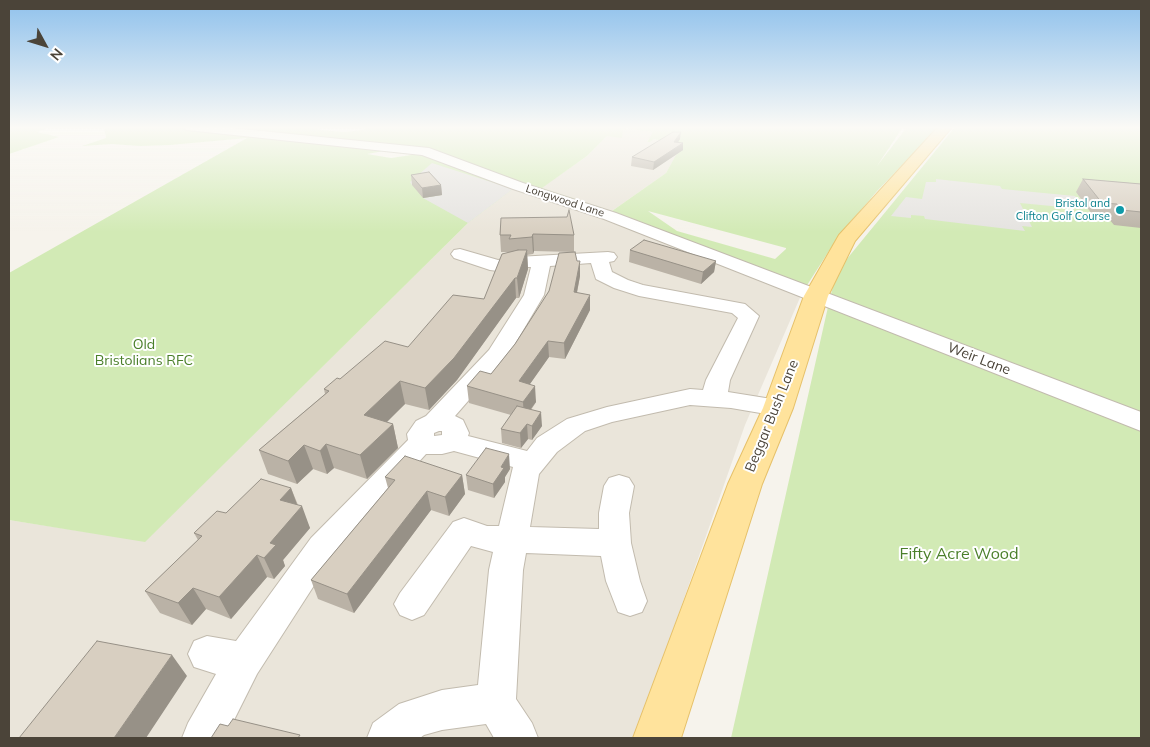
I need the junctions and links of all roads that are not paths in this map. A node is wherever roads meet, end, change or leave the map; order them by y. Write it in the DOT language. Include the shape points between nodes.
graph roads {
  1 [pos="453,162"];
  2 [pos="914,162"];
  3 [pos="460,254"];
  4 [pos="541,261"];
  5 [pos="816,296"];
  6 [pos="714,398"];
  7 [pos="778,408"];
  8 [pos="1141,422"];
  9 [pos="436,435"];
  10 [pos="532,462"];
  11 [pos="619,486"];
  12 [pos="510,540"];
  13 [pos="615,542"];
  14 [pos="630,601"];
  15 [pos="412,604"];
  16 [pos="207,654"];
  17 [pos="244,661"];
  18 [pos="496,703"];
  19 [pos="203,738"];
  20 [pos="388,738"];
  21 [pos="517,738"];
  22 [pos="657,738"];
  1 -- 5 [label="street, Longwood Lane" via="610,216"];
  2 -- 5 [label="main road, Beggar Bush Lane" via="846,239"];
  3 -- 4 [label="street" via="496,266"];
  4 -- 6 [label="street" via="604,258 603,275 621,284 738,308 749,316 718,380"];
  4 -- 9 [label="street" via="534,295 498,354"];
  5 -- 7 [label="main road, Beggar Bush Lane"];
  5 -- 8 [label="street, Weir Lane"];
  6 -- 7 [label="street"];
  6 -- 10 [label="street" via="690,397 576,424"];
  7 -- 22 [label="main road, Beggar Bush Lane" via="745,484"];
  9 -- 10 [label="street"];
  9 -- 17 [label="street" via="322,547"];
  10 -- 12 [label="street" via="525,470"];
  11 -- 13 [label="street" via="614,513"];
  12 -- 13 [label="street"];
  12 -- 15 [label="street" via="487,539 464,531"];
  12 -- 18 [label="street"];
  13 -- 14 [label="street" via="622,580"];
  16 -- 17 [label="street"];
  17 -- 19 [label="street"];
  18 -- 20 [label="street" via="442,710 413,718"];
  18 -- 21 [label="street"];
}
